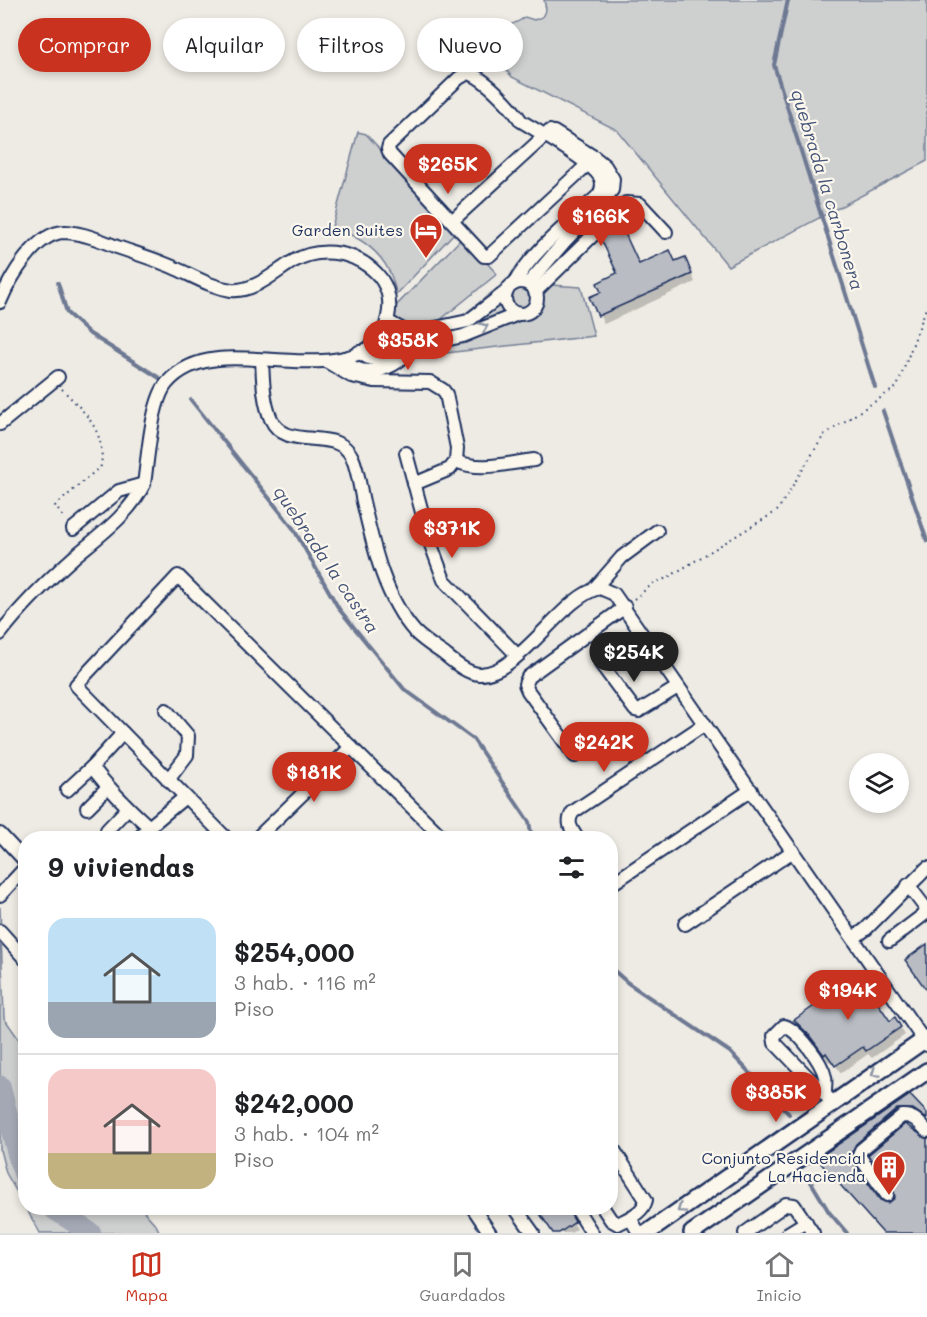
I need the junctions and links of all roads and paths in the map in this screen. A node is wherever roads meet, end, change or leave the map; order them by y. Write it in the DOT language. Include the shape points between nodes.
graph roads {
  1 [pos="548,133"];
  2 [pos="591,161"];
  3 [pos="452,221"];
  4 [pos="666,232"];
  5 [pos="561,237"];
  6 [pos="511,287"];
  7 [pos="532,288"];
  8 [pos="0,302"];
  9 [pos="927,306"];
  10 [pos="518,314"];
  11 [pos="387,321"];
  12 [pos="406,333"];
  13 [pos="409,348"];
  14 [pos="359,352"];
  15 [pos="344,358"];
  16 [pos="262,360"];
  17 [pos="326,361"];
  18 [pos="56,379"];
  19 [pos="0,424"];
  20 [pos="406,453"];
  21 [pos="534,460"];
  22 [pos="456,461"];
  23 [pos="144,484"];
  24 [pos="414,484"];
  25 [pos="72,529"];
  26 [pos="657,531"];
  27 [pos="594,589"];
  28 [pos="625,607"];
  29 [pos="0,634"];
  30 [pos="517,655"];
  31 [pos="601,664"];
  32 [pos="678,687"];
  33 [pos="166,710"];
  34 [pos="705,724"];
  35 [pos="123,734"];
  36 [pos="351,747"];
  37 [pos="575,756"];
  38 [pos="92,767"];
  39 [pos="168,780"];
  40 [pos="108,787"];
  41 [pos="67,790"];
  42 [pos="751,790"];
  43 [pos="185,797"];
  44 [pos="87,808"];
  45 [pos="129,808"];
  46 [pos="149,827"];
  47 [pos="107,830"];
  48 [pos="145,831"];
  49 [pos="219,831"];
  50 [pos="264,831"];
  51 [pos="435,831"];
  52 [pos="572,831"];
  53 [pos="0,836"];
  54 [pos="793,852"];
  55 [pos="18,854"];
  56 [pos="927,867"];
  57 [pos="18,876"];
  58 [pos="618,880"];
  59 [pos="908,885"];
  60 [pos="0,895"];
  61 [pos="927,910"];
  62 [pos="685,924"];
  63 [pos="0,931"];
  64 [pos="854,938"];
  65 [pos="889,940"];
  66 [pos="18,951"];
  67 [pos="926,1041"];
  68 [pos="927,1071"];
  69 [pos="829,1097"];
  70 [pos="927,1131"];
  71 [pos="618,1156"];
  72 [pos="887,1195"];
  73 [pos="478,1215"];
  74 [pos="520,1215"];
  75 [pos="580,1215"];
  76 [pos="608,1215"];
  77 [pos="630,1218"];
  78 [pos="806,1222"];
  79 [pos="590,1232"];
  80 [pos="490,1233"];
  81 [pos="533,1233"];
  82 [pos="639,1233"];
  83 [pos="647,1233"];
  84 [pos="692,1233"];
  85 [pos="745,1233"];
  86 [pos="789,1233"];
  87 [pos="813,1233"];
  1 -- 2 [label="street"];
  1 -- 3 [label="street"];
  1 -- 3 [label="street" via="525,114 516,114 482,80 468,73 459,78 388,149"];
  2 -- 3 [label="street" via="489,256 484,256"];
  2 -- 5 [label="street" via="605,166 613,179 612,190"];
  4 -- 7 [label="street" via="640,204 626,203"];
  5 -- 6 [label="street" via="526,266"];
  5 -- 7 [label="street"];
  6 -- 7 [label="street"];
  6 -- 10 [label="street" via="506,295 507,305"];
  6 -- 12 [label="street" via="468,321"];
  7 -- 10 [label="street" via="537,296 535,306 528,313"];
  8 -- 11 [label="street" via="29,254 43,240 63,232 89,236 215,287 235,290 252,286 306,256 346,255 360,259 387,287"];
  9 -- 28 [label="path" via="897,387 824,435 777,511 654,583"];
  13 -- 10 [label="street, one-way" via="463,336"];
  11 -- 12 [label="street"];
  11 -- 14 [label="street" via="381,336"];
  12 -- 13 [label="street"];
  12 -- 14 [label="street" via="384,357 368,359"];
  13 -- 15 [label="street" via="385,368 362,370 352,367"];
  14 -- 15 [label="street"];
  15 -- 17 [label="street"];
  16 -- 17 [label="street"];
  16 -- 23 [label="street" via="220,358 198,363 181,370 166,384 157,402"];
  16 -- 30 [label="street" via="271,420 281,431 292,437 337,443 352,456 387,586 414,630 474,673 490,672"];
  17 -- 22 [label="street" via="362,379 430,382 439,386 446,394 452,418"];
  18 -- 19 [label="street"];
  18 -- 25 [label="path" via="87,415 103,449 101,466 55,506"];
  20 -- 24 [label="street"];
  21 -- 22 [label="street" via="478,467"];
  22 -- 24 [label="street" via="450,469"];
  23 -- 25 [label="street" via="119,491"];
  23 -- 29 [label="street" via="118,520 42,586"];
  24 -- 30 [label="street" via="444,580"];
  26 -- 27 [label="street" via="622,557"];
  27 -- 28 [label="street" via="610,591"];
  27 -- 30 [label="street" via="576,600"];
  28 -- 32 [label="street"];
  28 -- 37 [label="street" via="528,676 525,684"];
  31 -- 32 [label="street" via="635,710 642,711"];
  32 -- 34 [label="street"];
  33 -- 39 [label="street" via="188,735 187,755"];
  34 -- 42 [label="street"];
  34 -- 52 [label="street" via="573,812 569,826"];
  35 -- 36 [label="street" via="76,685 178,576"];
  35 -- 38 [label="street"];
  35 -- 39 [label="street"];
  36 -- 50 [label="street"];
  36 -- 51 [label="street"];
  38 -- 40 [label="street"];
  38 -- 41 [label="street"];
  39 -- 43 [label="street"];
  40 -- 44 [label="street"];
  40 -- 45 [label="street"];
  42 -- 54 [label="street"];
  42 -- 58 [label="street"];
  43 -- 46 [label="street"];
  43 -- 49 [label="street"];
  45 -- 46 [label="street"];
  45 -- 47 [label="street"];
  46 -- 48 [label="street"];
  53 -- 55 [label="street"];
  54 -- 62 [label="street"];
  54 -- 64 [label="street"];
  56 -- 59 [label="street"];
  57 -- 60 [label="street"];
  59 -- 61 [label="street"];
  59 -- 64 [label="street"];
  61 -- 65 [label="street"];
  63 -- 66 [label="street"];
  64 -- 67 [label="street"];
  67 -- 69 [label="main road, one-way"];
  68 -- 84 [label="main road"];
  69 -- 69 [label="street" via="818,1061 791,1028 784,1026 774,1036 776,1043"];
  69 -- 83 [label="main road, one-way"];
  70 -- 72 [label="street" via="915,1118 902,1116 861,1150 862,1163"];
  71 -- 77 [label="street" via="646,1200"];
  73 -- 80 [label="street"];
  74 -- 81 [label="street"];
  75 -- 79 [label="street"];
  76 -- 77 [label="street" via="618,1224"];
  77 -- 82 [label="street"];
  78 -- 85 [label="street" via="794,1205 786,1204"];
  78 -- 86 [label="street"];
  78 -- 87 [label="street"];
}
